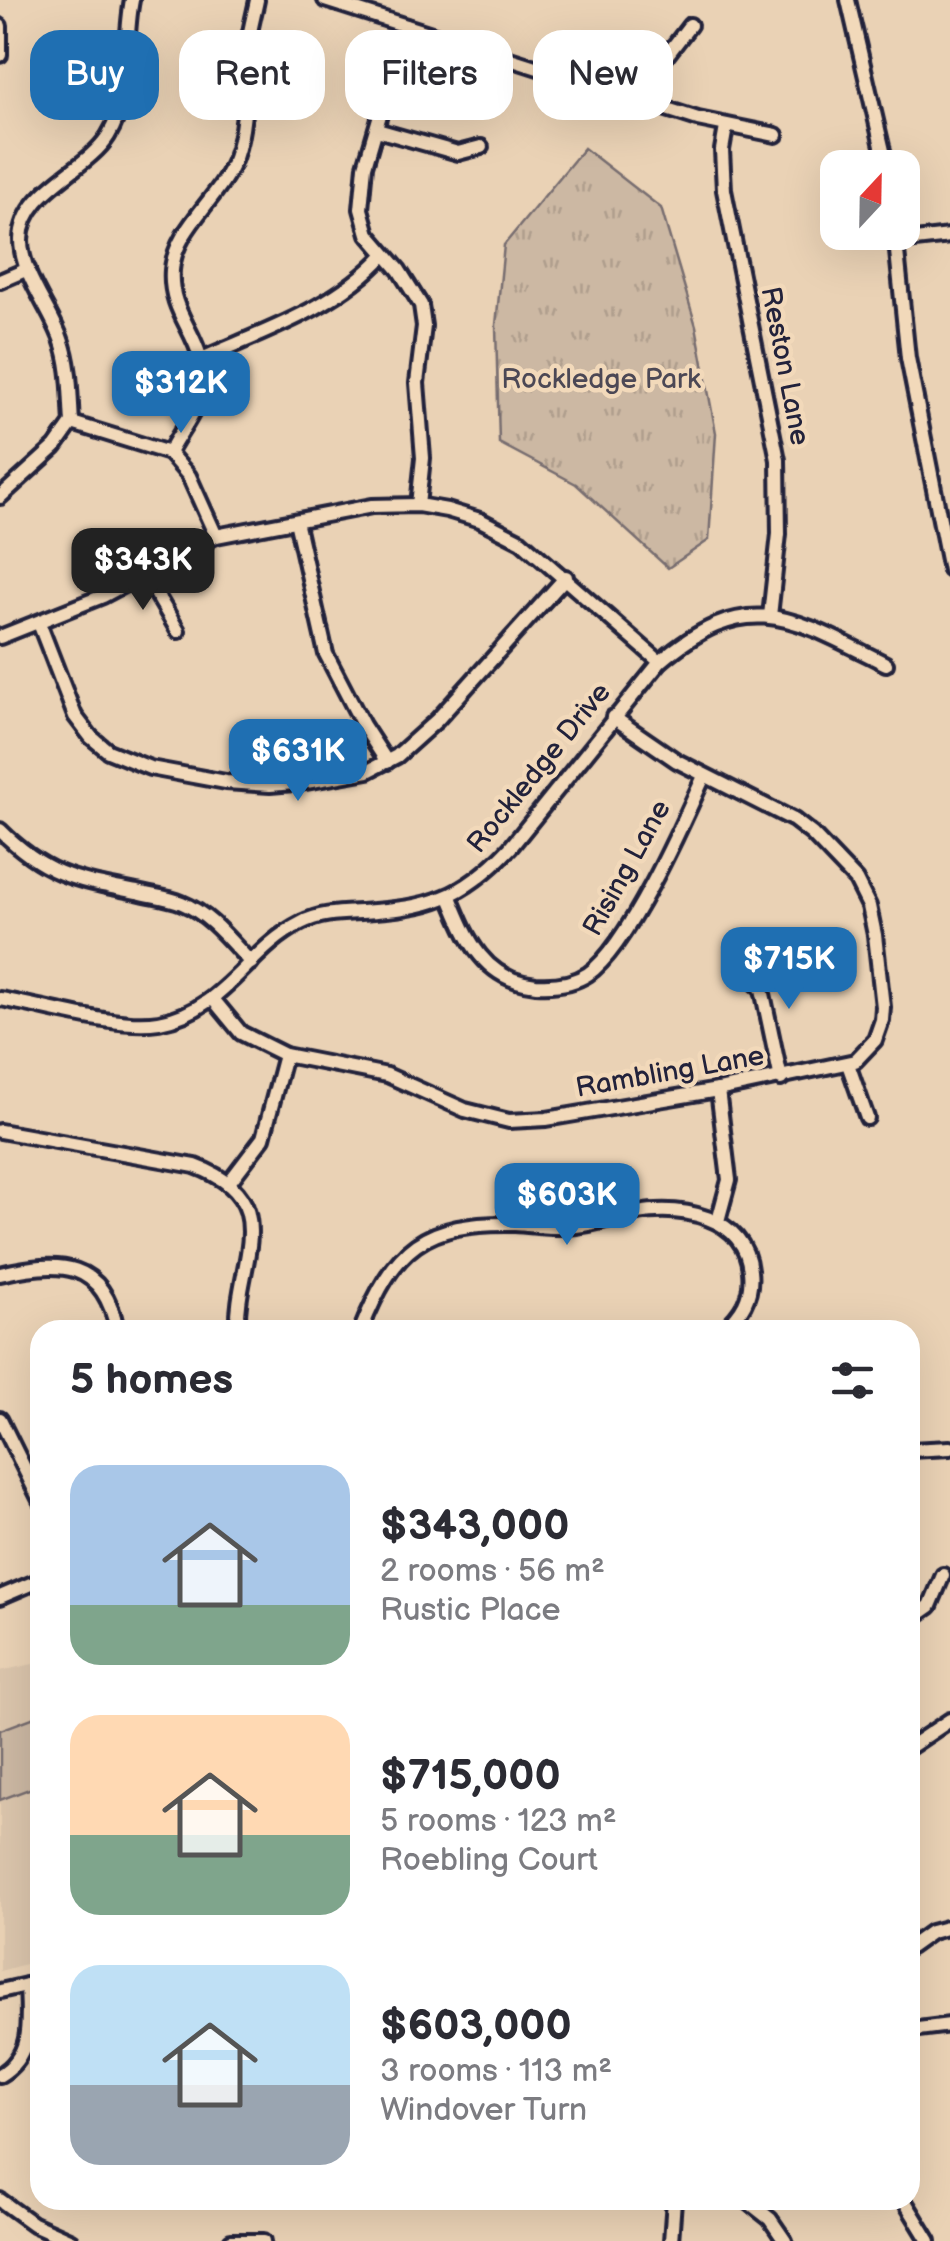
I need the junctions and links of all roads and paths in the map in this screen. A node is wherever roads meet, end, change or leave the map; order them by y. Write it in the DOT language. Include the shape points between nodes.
graph roads {
  1 [pos="132,0"];
  2 [pos="257,0"];
  3 [pos="324,0"];
  4 [pos="848,0"];
  5 [pos="347,3"];
  6 [pos="690,25"];
  7 [pos="0,26"];
  8 [pos="406,26"];
  9 [pos="673,47"];
  10 [pos="0,55"];
  11 [pos="533,66"];
  12 [pos="673,110"];
  13 [pos="726,127"];
  14 [pos="377,130"];
  15 [pos="776,136"];
  16 [pos="482,147"];
  17 [pos="883,150"];
  18 [pos="950,236"];
  19 [pos="920,237"];
  20 [pos="897,250"];
  21 [pos="384,254"];
  22 [pos="28,269"];
  23 [pos="0,281"];
  24 [pos="204,358"];
  25 [pos="72,423"];
  26 [pos="169,454"];
  27 [pos="0,497"];
  28 [pos="418,505"];
  29 [pos="296,521"];
  30 [pos="216,536"];
  31 [pos="950,570"];
  32 [pos="144,573"];
  33 [pos="566,577"];
  34 [pos="770,616"];
  35 [pos="39,623"];
  36 [pos="178,632"];
  37 [pos="0,637"];
  38 [pos="660,662"];
  39 [pos="886,664"];
  40 [pos="613,717"];
  41 [pos="387,762"];
  42 [pos="704,776"];
  43 [pos="0,830"];
  44 [pos="450,898"];
  45 [pos="252,963"];
  46 [pos="746,974"];
  47 [pos="0,999"];
  48 [pos="214,999"];
  49 [pos="284,1055"];
  50 [pos="848,1064"];
  51 [pos="780,1079"];
  52 [pos="718,1090"];
  53 [pos="868,1118"];
  54 [pos="0,1131"];
  55 [pos="228,1184"];
  56 [pos="718,1221"];
  57 [pos="0,1274"];
  58 [pos="114,1320"];
  59 [pos="239,1320"];
  60 [pos="366,1320"];
  61 [pos="734,1320"];
  62 [pos="0,1419"];
  63 [pos="950,1448"];
  64 [pos="920,1450"];
  65 [pos="30,1480"];
  66 [pos="943,1575"];
  67 [pos="30,1584"];
  68 [pos="0,1596"];
  69 [pos="920,1613"];
  70 [pos="950,1720"];
  71 [pos="920,1740"];
  72 [pos="950,1927"];
  73 [pos="920,1940"];
  74 [pos="30,1984"];
  75 [pos="0,1991"];
  76 [pos="30,2012"];
  77 [pos="950,2025"];
  78 [pos="920,2029"];
  79 [pos="26,2042"];
  80 [pos="30,2045"];
  81 [pos="0,2075"];
  82 [pos="0,2200"];
  83 [pos="674,2210"];
  84 [pos="759,2210"];
  85 [pos="910,2210"];
  86 [pos="71,2241"];
  87 [pos="231,2241"];
  88 [pos="264,2241"];
  89 [pos="672,2241"];
  90 [pos="785,2241"];
  91 [pos="929,2241"];
  1 -- 22 [label="street" via="122,98 111,130 31,210 22,236"];
  2 -- 24 [label="street" via="234,162 188,230 172,271 176,302"];
  3 -- 5 [label="street"];
  4 -- 17 [label="street"];
  5 -- 8 [label="street"];
  6 -- 9 [label="street"];
  7 -- 10 [label="street"];
  8 -- 11 [label="street"];
  8 -- 14 [label="street"];
  12 -- 13 [label="street"];
  13 -- 15 [label="street"];
  13 -- 34 [label="street, Reston Lane" via="724,190 778,460"];
  14 -- 16 [label="street" via="458,153"];
  14 -- 21 [label="street" via="361,209 368,234"];
  18 -- 19 [label="street"];
  20 -- 31 [label="street" via="908,358"];
  21 -- 24 [label="street" via="344,291"];
  21 -- 28 [label="street" via="415,292 423,316 416,383 423,458"];
  22 -- 23 [label="street"];
  22 -- 25 [label="street" via="63,344"];
  24 -- 26 [label="street" via="200,396"];
  25 -- 26 [label="street"];
  25 -- 27 [label="street"];
  26 -- 30 [label="street" via="189,476"];
  28 -- 29 [label="street"];
  28 -- 33 [label="street" via="493,525"];
  29 -- 30 [label="street"];
  29 -- 41 [label="street" via="326,654"];
  30 -- 32 [label="street"];
  32 -- 35 [label="street"];
  32 -- 36 [label="street"];
  33 -- 38 [label="street"];
  33 -- 41 [label="street" via="437,720"];
  34 -- 38 [label="street, Rockledge Drive" via="710,626"];
  34 -- 39 [label="street, Rockledge Drive"];
  35 -- 37 [label="street"];
  35 -- 41 [label="street" via="79,724 124,758 248,785 330,779"];
  38 -- 40 [label="street, Rockledge Drive"];
  40 -- 42 [label="street"];
  40 -- 44 [label="street, Rockledge Drive" via="510,848"];
  42 -- 44 [label="street, Rising Lane" via="630,921 584,977 549,986 500,974 473,948"];
  42 -- 50 [label="street" via="802,826 864,892 881,970 882,1020 870,1049"];
  43 -- 45 [label="street" via="58,873 196,910"];
  44 -- 45 [label="street, Rockledge Drive" via="306,920"];
  45 -- 48 [label="street, Rockledge Drive"];
  46 -- 51 [label="street" via="762,989"];
  47 -- 48 [label="street, Rockledge Drive" via="146,1023"];
  48 -- 49 [label="street, Rambling Lane" via="242,1033"];
  49 -- 52 [label="street, Rambling Lane" via="387,1075 465,1110 509,1121"];
  49 -- 55 [label="street" via="264,1138"];
  50 -- 51 [label="street, Rambling Lane"];
  50 -- 53 [label="street"];
  51 -- 52 [label="street, Rambling Lane"];
  52 -- 56 [label="street" via="729,1162"];
  54 -- 55 [label="street" via="195,1166"];
  55 -- 59 [label="street" via="246,1209 252,1239"];
  56 -- 60 [label="street" via="658,1212 572,1227 456,1227 420,1242 397,1262"];
  56 -- 61 [label="street" via="743,1244 750,1273 747,1301"];
  57 -- 58 [label="street" via="50,1264 76,1270 108,1297"];
  62 -- 65 [label="street"];
  63 -- 64 [label="street"];
  66 -- 69 [label="street"];
  67 -- 68 [label="street"];
  70 -- 71 [label="street"];
  72 -- 73 [label="street"];
  74 -- 75 [label="street"];
  76 -- 79 [label="street"];
  77 -- 78 [label="street"];
  79 -- 80 [label="street"];
  79 -- 81 [label="street"];
  82 -- 86 [label="street"];
  83 -- 89 [label="street"];
  84 -- 90 [label="street"];
  85 -- 91 [label="street"];
  87 -- 88 [label="street"];
}
